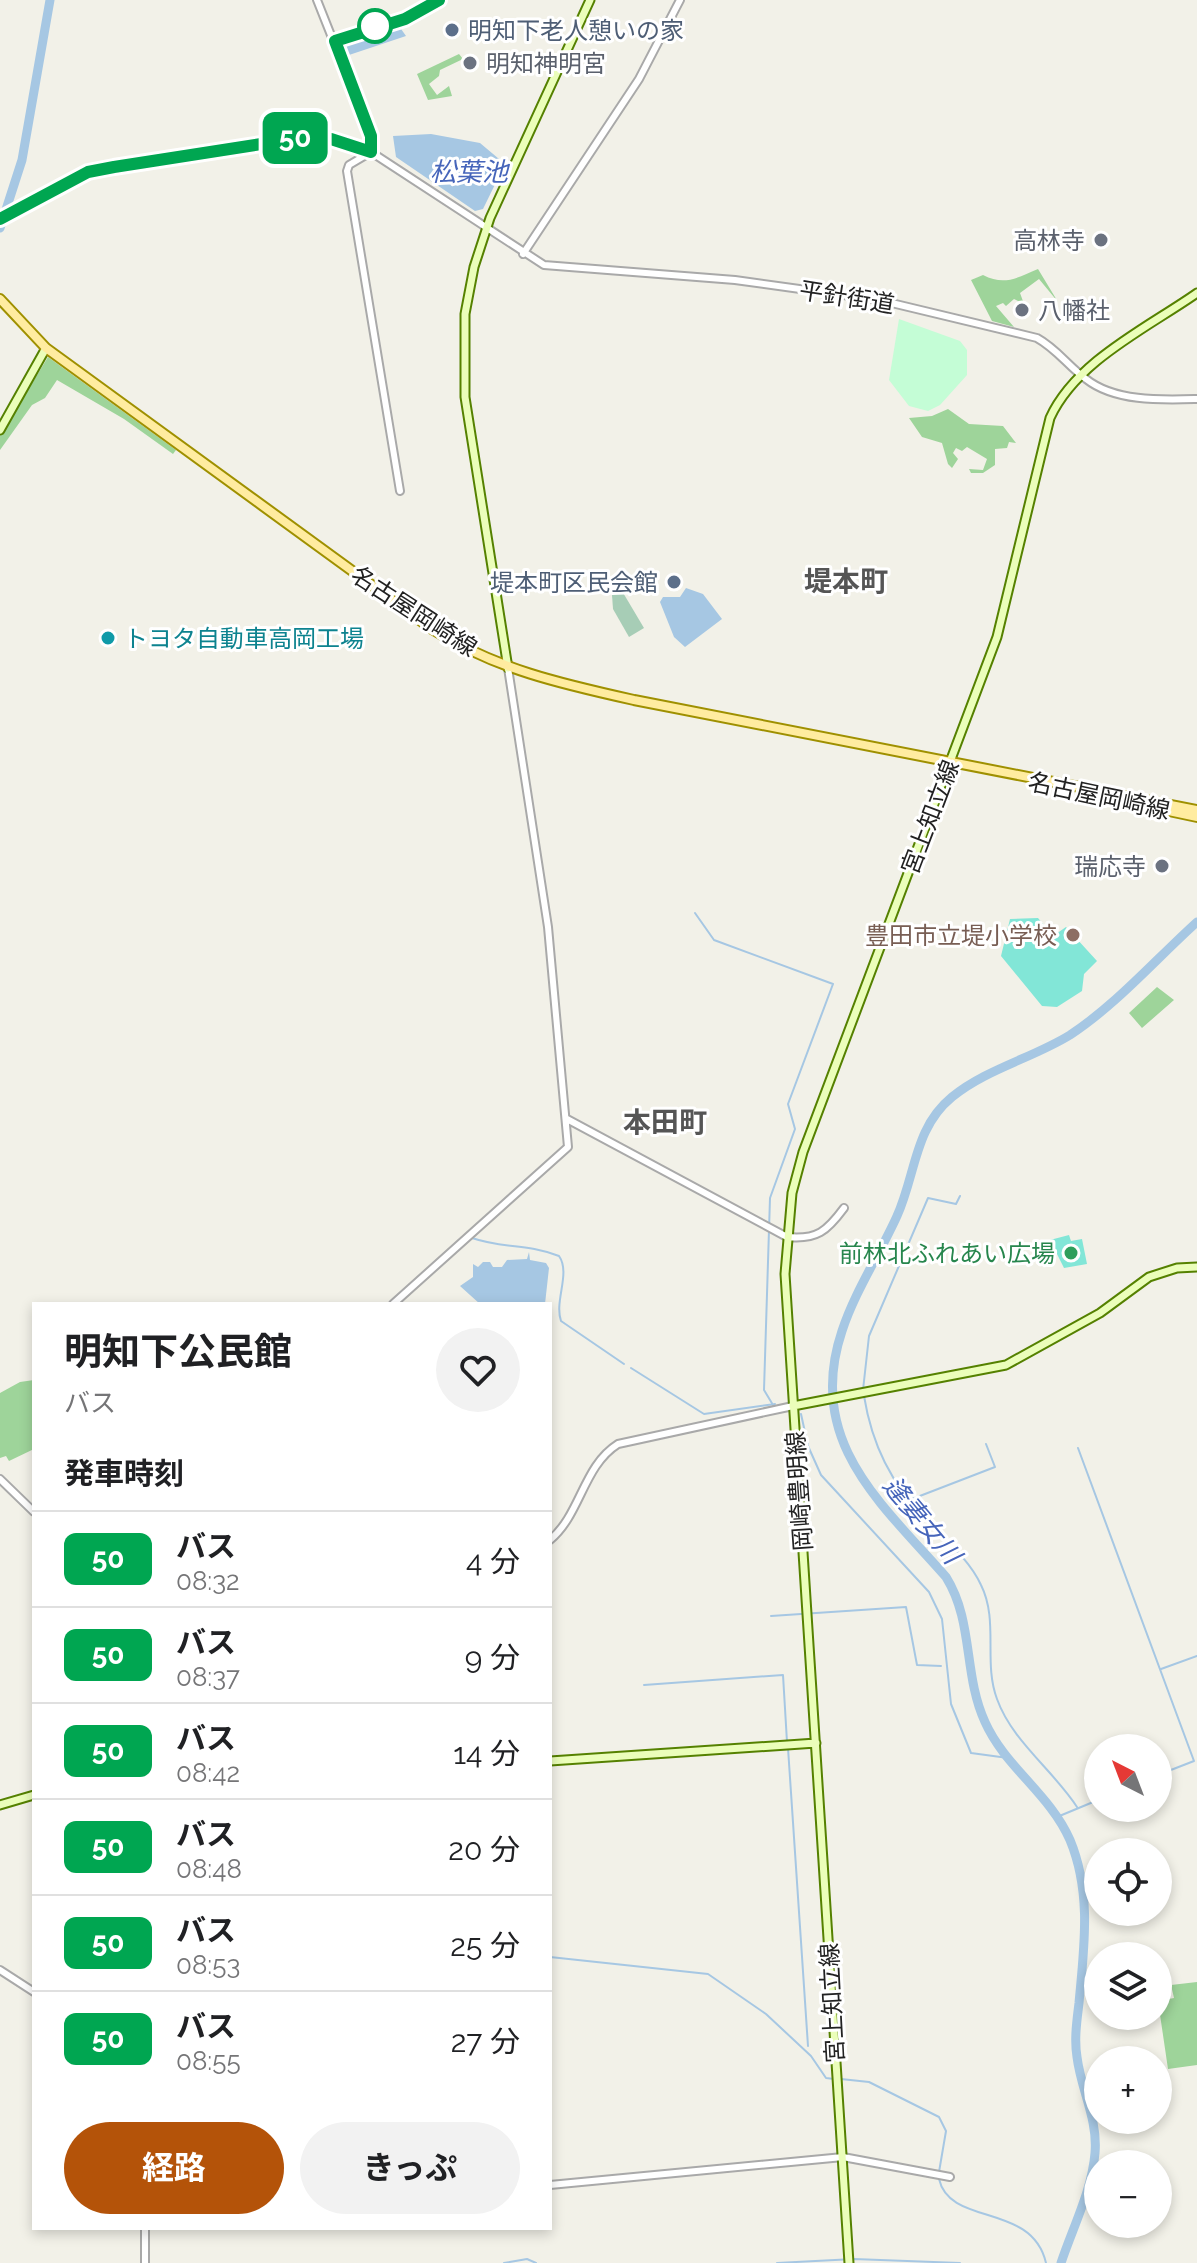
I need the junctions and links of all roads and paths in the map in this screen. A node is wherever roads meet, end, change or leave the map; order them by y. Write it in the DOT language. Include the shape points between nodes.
graph roads {
  1 [pos="317,0"];
  2 [pos="439,0"];
  3 [pos="590,0"];
  4 [pos="680,0"];
  5 [pos="335,41"];
  6 [pos="371,152"];
  7 [pos="0,219"];
  8 [pos="486,228"];
  9 [pos="523,254"];
  10 [pos="1197,293"];
  11 [pos="0,299"];
  12 [pos="46,348"];
  13 [pos="1081,375"];
  14 [pos="1197,399"];
  15 [pos="0,430"];
  16 [pos="400,491"];
  17 [pos="508,668"];
  18 [pos="950,764"];
  19 [pos="1002,773"];
  20 [pos="1197,810"];
  21 [pos="1197,817"];
  22 [pos="567,1119"];
  23 [pos="844,1208"];
  24 [pos="787,1237"];
  25 [pos="1197,1267"];
  26 [pos="395,1302"];
  27 [pos="793,1406"];
  28 [pos="0,1479"];
  29 [pos="32,1510"];
  30 [pos="552,1538"];
  31 [pos="816,1743"];
  32 [pos="552,1761"];
  33 [pos="32,1796"];
  34 [pos="0,1805"];
  35 [pos="0,1970"];
  36 [pos="32,1991"];
  37 [pos="843,2157"];
  38 [pos="943,2175"];
  39 [pos="552,2185"];
  40 [pos="145,2230"];
  41 [pos="145,2263"];
  42 [pos="849,2263"];
  1 -- 5 [label="street"];
  2 -- 5 [label="street" via="405,19"];
  3 -- 8 [label="main road"];
  4 -- 9 [label="street" via="639,79"];
  5 -- 6 [label="street" via="371,136"];
  6 -- 7 [label="street, 平針街道" via="306,137 151,160 88,172"];
  6 -- 8 [label="street, 平針街道"];
  6 -- 16 [label="street" via="347,171"];
  8 -- 9 [label="street, 平針街道"];
  8 -- 17 [label="main road" via="465,314 465,397"];
  9 -- 13 [label="street, 平針街道" via="544,265 577,270 735,280 905,306 1037,338"];
  10 -- 13 [label="main road, 宮上知立線"];
  11 -- 12 [label="main road, 名古屋岡崎線"];
  12 -- 15 [label="main road"];
  12 -- 17 [label="main road, 名古屋岡崎線" via="421,622"];
  13 -- 14 [label="street, 平針街道" via="1113,393"];
  13 -- 18 [label="main road, 宮上知立線" via="1064,391 1050,418 1009,598"];
  17 -- 18 [label="main road, 名古屋岡崎線" via="548,681"];
  17 -- 22 [label="street" via="548,927"];
  18 -- 19 [label="main road, 名古屋岡崎線"];
  18 -- 24 [label="main road, 宮上知立線" via="803,1152"];
  19 -- 20 [label="main road, 名古屋岡崎線"];
  19 -- 21 [label="main road, 名古屋岡崎線"];
  22 -- 24 [label="street"];
  22 -- 26 [label="street" via="565,1151"];
  23 -- 24 [label="street" via="822,1234"];
  24 -- 27 [label="main road, 宮上知立線"];
  25 -- 27 [label="main road, 岡崎豊明線" via="1149,1277 1074,1329 1006,1365"];
  27 -- 30 [label="street" via="618,1444 600,1459 572,1516"];
  27 -- 31 [label="main road, 岡崎豊明線"];
  28 -- 29 [label="street"];
  31 -- 32 [label="main road"];
  31 -- 37 [label="main road, 宮上知立線"];
  33 -- 34 [label="main road"];
  35 -- 36 [label="street"];
  37 -- 38 [label="street"];
  37 -- 39 [label="street"];
  37 -- 42 [label="main road, 宮上知立線"];
  40 -- 41 [label="street"];
}
